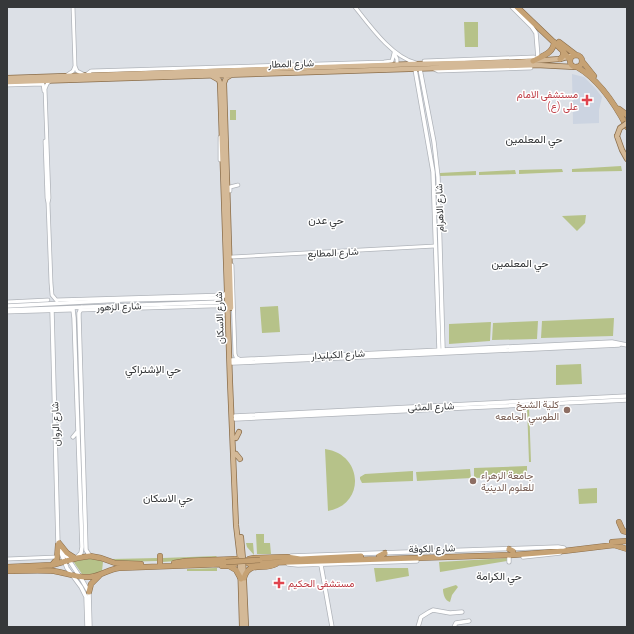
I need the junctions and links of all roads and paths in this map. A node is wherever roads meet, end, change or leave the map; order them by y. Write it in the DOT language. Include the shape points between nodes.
graph roads {
  1 [pos="73,7"];
  2 [pos="355,7"];
  3 [pos="512,7"];
  4 [pos="517,7"];
  5 [pos="522,7"];
  6 [pos="554,42"];
  7 [pos="393,51"];
  8 [pos="563,51"];
  9 [pos="572,57"];
  10 [pos="536,59"];
  11 [pos="560,59"];
  12 [pos="582,61"];
  13 [pos="397,64"];
  14 [pos="336,65"];
  15 [pos="75,66"];
  16 [pos="420,66"];
  17 [pos="285,67"];
  18 [pos="576,67"];
  19 [pos="238,68"];
  20 [pos="486,68"];
  21 [pos="531,68"];
  22 [pos="398,70"];
  23 [pos="267,71"];
  24 [pos="275,71"];
  25 [pos="86,74"];
  26 [pos="232,74"];
  27 [pos="67,75"];
  28 [pos="119,75"];
  29 [pos="210,75"];
  30 [pos="112,76"];
  31 [pos="7,78"];
  32 [pos="51,80"];
  33 [pos="219,80"];
  34 [pos="7,82"];
  35 [pos="38,82"];
  36 [pos="7,85"];
  37 [pos="223,97"];
  38 [pos="619,109"];
  39 [pos="627,115"];
  40 [pos="627,119"];
  41 [pos="221,125"];
  42 [pos="627,125"];
  43 [pos="618,136"];
  44 [pos="627,156"];
  45 [pos="627,159"];
  46 [pos="238,185"];
  47 [pos="48,203"];
  48 [pos="229,218"];
  49 [pos="438,228"];
  50 [pos="224,230"];
  51 [pos="227,243"];
  52 [pos="435,246"];
  53 [pos="227,250"];
  54 [pos="232,257"];
  55 [pos="225,259"];
  56 [pos="231,274"];
  57 [pos="51,283"];
  58 [pos="226,283"];
  59 [pos="442,285"];
  60 [pos="437,288"];
  61 [pos="442,290"];
  62 [pos="227,292"];
  63 [pos="151,298"];
  64 [pos="179,298"];
  65 [pos="204,299"];
  66 [pos="48,300"];
  67 [pos="56,300"];
  68 [pos="93,300"];
  69 [pos="105,300"];
  70 [pos="128,300"];
  71 [pos="119,301"];
  72 [pos="7,302"];
  73 [pos="64,303"];
  74 [pos="199,303"];
  75 [pos="18,304"];
  76 [pos="7,306"];
  77 [pos="119,306"];
  78 [pos="128,306"];
  79 [pos="40,308"];
  80 [pos="72,309"];
  81 [pos="81,309"];
  82 [pos="228,309"];
  83 [pos="7,311"];
  84 [pos="52,311"];
  85 [pos="230,319"];
  86 [pos="74,325"];
  87 [pos="79,325"];
  88 [pos="441,333"];
  89 [pos="233,335"];
  90 [pos="566,344"];
  91 [pos="626,346"];
  92 [pos="548,347"];
  93 [pos="557,348"];
  94 [pos="442,351"];
  95 [pos="365,353"];
  96 [pos="343,356"];
  97 [pos="353,357"];
  98 [pos="239,361"];
  99 [pos="230,362"];
  100 [pos="627,396"];
  101 [pos="627,400"];
  102 [pos="570,401"];
  103 [pos="235,418"];
  104 [pos="80,420"];
  105 [pos="78,430"];
  106 [pos="239,432"];
  107 [pos="236,438"];
  108 [pos="79,444"];
  109 [pos="236,454"];
  110 [pos="240,459"];
  111 [pos="83,496"];
  112 [pos="237,518"];
  113 [pos="619,522"];
  114 [pos="238,524"];
  115 [pos="627,532"];
  116 [pos="627,539"];
  117 [pos="58,542"];
  118 [pos="603,544"];
  119 [pos="627,549"];
  120 [pos="564,550"];
  121 [pos="385,553"];
  122 [pos="524,554"];
  123 [pos="340,555"];
  124 [pos="464,555"];
  125 [pos="90,556"];
  126 [pos="160,556"];
  127 [pos="379,556"];
  128 [pos="530,556"];
  129 [pos="57,557"];
  130 [pos="287,557"];
  131 [pos="76,558"];
  132 [pos="7,559"];
  133 [pos="103,559"];
  134 [pos="239,559"];
  135 [pos="374,559"];
  136 [pos="65,560"];
  137 [pos="300,560"];
  138 [pos="224,561"];
  139 [pos="380,562"];
  140 [pos="160,563"];
  141 [pos="175,564"];
  142 [pos="276,564"];
  143 [pos="288,564"];
  144 [pos="52,565"];
  145 [pos="320,565"];
  146 [pos="7,567"];
  147 [pos="7,571"];
  148 [pos="103,574"];
  149 [pos="71,576"];
  150 [pos="81,578"];
  151 [pos="243,578"];
  152 [pos="78,583"];
  153 [pos="88,592"];
  154 [pos="462,612"];
  155 [pos="243,613"];
  156 [pos="469,621"];
  157 [pos="87,627"];
  158 [pos="90,627"];
  159 [pos="242,627"];
  160 [pos="246,627"];
  161 [pos="331,627"];
  162 [pos="418,627"];
  163 [pos="454,627"];
  1 -- 15 [label="street"];
  2 -- 7 [label="street"];
  3 -- 10 [label="main road" via="536,33"];
  4 -- 6 [label="highway"];
  5 -- 9 [label="highway"];
  6 -- 8 [label="highway"];
  6 -- 10 [label="highway" via="552,49"];
  7 -- 13 [label="street"];
  7 -- 14 [label="street" via="393,59 390,62"];
  7 -- 16 [label="street" via="405,60"];
  8 -- 9 [label="highway"];
  8 -- 11 [label="highway"];
  9 -- 11 [label="main road, شارع المطار"];
  9 -- 12 [label="highway" via="579,57"];
  9 -- 18 [label="highway" via="572,64"];
  10 -- 11 [label="main road, شارع المطار"];
  10 -- 16 [label="main road, شارع المطار"];
  12 -- 18 [label="highway" via="581,65"];
  12 -- 38 [label="highway"];
  13 -- 14 [label="main road, شارع المطار"];
  13 -- 16 [label="main road, شارع المطار"];
  13 -- 22 [label="main road"];
  14 -- 17 [label="main road, شارع المطار"];
  15 -- 25 [label="street" via="77,71"];
  15 -- 27 [label="street"];
  16 -- 20 [label="main road, شارع المطار"];
  16 -- 22 [label="main road, شارع المطار"];
  16 -- 49 [label="main road, شارع الاهرام" via="434,172"];
  17 -- 19 [label="street"];
  17 -- 24 [label="main road, شارع المطار"];
  18 -- 20 [label="main road, شارع المطار" via="551,65"];
  18 -- 42 [label="highway" via="590,76"];
  19 -- 23 [label="main road, شارع المطار"];
  19 -- 25 [label="street" via="91,71"];
  19 -- 28 [label="main road, شارع المطار"];
  20 -- 21 [label="street"];
  22 -- 24 [label="main road, شارع المطار"];
  23 -- 24 [label="main road, شارع المطار"];
  23 -- 26 [label="main road, شارع المطار"];
  25 -- 27 [label="main road, شارع المطار"];
  25 -- 30 [label="main road, شارع المطار"];
  26 -- 29 [label="main road, شارع المطار"];
  26 -- 37 [label="main road, شارع الاسكان" via="225,79"];
  27 -- 31 [label="main road, شارع المطار"];
  28 -- 29 [label="main road, شارع المطار"];
  28 -- 30 [label="main road, شارع المطار"];
  29 -- 33 [label="main road"];
  30 -- 32 [label="main road, شارع المطار"];
  32 -- 35 [label="main road, شارع المطار"];
  32 -- 47 [label="street" via="46,89"];
  33 -- 37 [label="main road, شارع الاسكان"];
  33 -- 41 [label="street"];
  34 -- 35 [label="main road, شارع المطار"];
  35 -- 36 [label="street"];
  35 -- 47 [label="street"];
  37 -- 41 [label="main road, شارع الاسكان"];
  37 -- 48 [label="main road, شارع الاسكان"];
  38 -- 39 [label="highway"];
  38 -- 40 [label="highway"];
  41 -- 50 [label="main road, شارع الاسكان"];
  42 -- 43 [label="main road, bridge"];
  43 -- 44 [label="main road"];
  43 -- 45 [label="main road"];
  46 -- 48 [label="street" via="229,188"];
  47 -- 57 [label="street"];
  48 -- 51 [label="main road, شارع الاسكان"];
  48 -- 54 [label="street"];
  49 -- 52 [label="main road, شارع الاهرام"];
  49 -- 59 [label="main road, شارع الاهرام"];
  50 -- 51 [label="main road, شارع الاسكان"];
  50 -- 55 [label="street"];
  51 -- 53 [label="main road, شارع الاسكان"];
  52 -- 54 [label="street, شارع المطابع"];
  52 -- 60 [label="main road, شارع الاهرام"];
  53 -- 55 [label="main road, شارع الاسكان"];
  53 -- 56 [label="main road, شارع الاسكان"];
  54 -- 56 [label="street"];
  55 -- 58 [label="main road, شارع الاسكان"];
  56 -- 85 [label="main road, شارع الاسكان"];
  57 -- 66 [label="street"];
  57 -- 67 [label="street" via="52,295"];
  58 -- 62 [label="main road, شارع الاسكان"];
  58 -- 64 [label="street" via="222,296"];
  59 -- 60 [label="main road"];
  59 -- 61 [label="main road, شارع الاهرام"];
  60 -- 61 [label="main road"];
  60 -- 88 [label="main road, شارع الاهرام"];
  61 -- 88 [label="main road, شارع الاهرام"];
  62 -- 65 [label="main road, شارع الزهور" via="221,298"];
  62 -- 82 [label="main road, شارع الاسكان"];
  63 -- 64 [label="main road, شارع الزهور"];
  63 -- 69 [label="street"];
  63 -- 70 [label="main road, شارع الزهور"];
  64 -- 65 [label="main road, شارع الزهور"];
  65 -- 74 [label="main road" via="204,302"];
  66 -- 75 [label="street"];
  66 -- 79 [label="street"];
  67 -- 68 [label="street"];
  67 -- 73 [label="street"];
  68 -- 69 [label="main road, شارع الزهور"];
  68 -- 69 [label="street"];
  68 -- 73 [label="main road, شارع الزهور"];
  69 -- 71 [label="main road, شارع الزهور"];
  70 -- 71 [label="main road, شارع الزهور"];
  70 -- 78 [label="main road"];
  71 -- 77 [label="main road"];
  72 -- 75 [label="street"];
  73 -- 79 [label="main road, شارع الزهور"];
  74 -- 78 [label="main road, شارع الزهور"];
  74 -- 82 [label="main road, شارع الزهور" via="223,302"];
  75 -- 76 [label="main road, شارع الزهور"];
  75 -- 79 [label="main road, شارع الزهور"];
  77 -- 78 [label="main road, شارع الزهور"];
  77 -- 81 [label="main road, شارع الزهور"];
  79 -- 80 [label="main road, شارع الزهور"];
  79 -- 83 [label="main road, شارع الزهور"];
  79 -- 84 [label="street"];
  80 -- 81 [label="main road, شارع الزهور"];
  80 -- 84 [label="street"];
  80 -- 86 [label="main road"];
  81 -- 85 [label="street" via="222,306"];
  81 -- 87 [label="main road"];
  82 -- 85 [label="main road, شارع الاسكان"];
  84 -- 117 [label="main road, شارع الروان"];
  85 -- 89 [label="main road, شارع الاسكان"];
  85 -- 99 [label="main road, شارع الاسكان"];
  86 -- 87 [label="main road"];
  86 -- 104 [label="main road"];
  87 -- 104 [label="main road"];
  88 -- 94 [label="main road, شارع الاهرام"];
  89 -- 98 [label="street" via="235,356"];
  89 -- 99 [label="main road, شارع الاسكان"];
  90 -- 91 [label="main road" via="612,342"];
  90 -- 92 [label="main road"];
  90 -- 93 [label="main road"];
  91 -- 93 [label="main road" via="612,344"];
  92 -- 93 [label="main road"];
  92 -- 94 [label="main road"];
  94 -- 95 [label="main road, شارع الكيليدار"];
  94 -- 97 [label="main road, شارع الكيليدار"];
  95 -- 96 [label="main road, شارع الكيليدار"];
  95 -- 97 [label="main road"];
  96 -- 97 [label="main road, شارع الكيليدار"];
  96 -- 98 [label="main road, شارع الكيليدار"];
  98 -- 99 [label="main road, شارع الكيليدار"];
  99 -- 103 [label="main road, شارع الاسكان"];
  99 -- 112 [label="main road, شارع الاسكان" via="232,471"];
  100 -- 102 [label="main road, شارع المثنى"];
  101 -- 102 [label="main road, شارع المثنى"];
  102 -- 103 [label="main road, شارع المثنى"];
  103 -- 107 [label="main road, شارع الاسكان"];
  104 -- 105 [label="main road"];
  104 -- 111 [label="main road"];
  105 -- 108 [label="main road"];
  105 -- 108 [label="main road" via="73,438"];
  106 -- 107 [label="main road"];
  107 -- 109 [label="main road, شارع الاسكان"];
  108 -- 111 [label="main road"];
  109 -- 110 [label="main road"];
  109 -- 112 [label="main road, شارع الاسكان" via="239,502"];
  111 -- 125 [label="main road" via="86,550"];
  111 -- 131 [label="main road" via="82,547"];
  112 -- 114 [label="main road, شارع الاسكان"];
  113 -- 115 [label="highway" via="623,531"];
  114 -- 134 [label="main road, شارع الاسكان" via="236,541"];
  114 -- 134 [label="main road, شارع الاسكان" via="245,552"];
  116 -- 118 [label="highway"];
  117 -- 129 [label="highway"];
  117 -- 131 [label="highway" via="67,553"];
  117 -- 136 [label="main road, شارع الروان"];
  118 -- 119 [label="highway"];
  118 -- 120 [label="highway, شارع الكوفة"];
  120 -- 122 [label="highway, شارع الكوفة"];
  120 -- 124 [label="highway, شارع الكوفة" via="511,550"];
  120 -- 128 [label="main road" via="556,554"];
  121 -- 123 [label="main road"];
  121 -- 124 [label="main road"];
  121 -- 127 [label="highway"];
  122 -- 124 [label="highway, شارع الكوفة"];
  122 -- 128 [label="highway"];
  123 -- 127 [label="highway, شارع الكوفة"];
  123 -- 130 [label="main road"];
  123 -- 137 [label="highway, شارع الكوفة"];
  124 -- 127 [label="highway, شارع الكوفة"];
  124 -- 128 [label="main road" via="509,560"];
  124 -- 135 [label="highway, شارع الكوفة"];
  124 -- 139 [label="main road"];
  125 -- 131 [label="highway"];
  125 -- 133 [label="highway"];
  126 -- 140 [label="highway"];
  129 -- 132 [label="street"];
  129 -- 144 [label="highway"];
  130 -- 137 [label="highway"];
  130 -- 142 [label="highway" via="254,558 247,562 248,565"];
  131 -- 136 [label="highway"];
  133 -- 140 [label="highway" via="118,564"];
  133 -- 148 [label="highway" via="106,566"];
  134 -- 138 [label="highway"];
  134 -- 138 [label="highway" via="234,565"];
  134 -- 151 [label="main road, شارع الاسكان"];
  135 -- 137 [label="highway, شارع الكوفة"];
  135 -- 139 [label="highway"];
  136 -- 144 [label="highway"];
  136 -- 149 [label="main road"];
  136 -- 150 [label="main road"];
  137 -- 138 [label="highway, شارع الكوفة, bridge"];
  137 -- 143 [label="highway"];
  138 -- 141 [label="highway"];
  138 -- 151 [label="highway"];
  139 -- 145 [label="main road"];
  140 -- 141 [label="highway"];
  141 -- 148 [label="highway" via="119,568"];
  142 -- 143 [label="highway"];
  142 -- 151 [label="highway" via="270,567 251,568"];
  143 -- 145 [label="main road"];
  144 -- 146 [label="highway"];
  145 -- 161 [label="main road"];
  147 -- 149 [label="highway" via="49,571"];
  148 -- 150 [label="highway"];
  148 -- 153 [label="highway" via="94,580"];
  149 -- 150 [label="highway"];
  149 -- 152 [label="main road"];
  150 -- 152 [label="main road"];
  150 -- 153 [label="main road"];
  151 -- 155 [label="main road, شارع الاسكان"];
  152 -- 157 [label="main road" via="86,597"];
  153 -- 158 [label="main road"];
  154 -- 162 [label="main road" via="433,610 421,617"];
  155 -- 159 [label="main road"];
  155 -- 160 [label="main road"];
  156 -- 163 [label="main road" via="456,623"];
}
